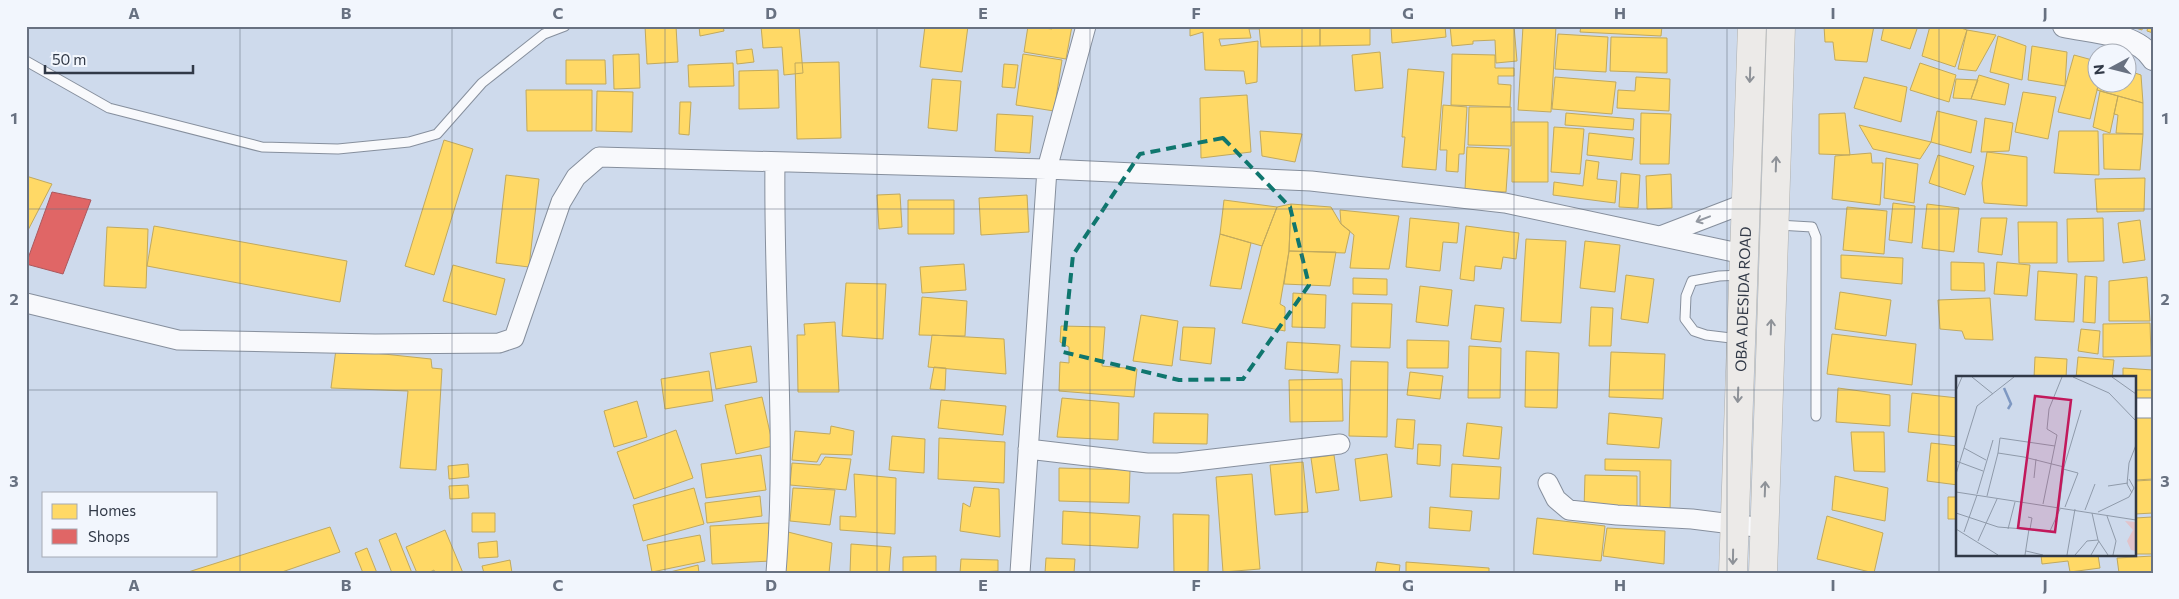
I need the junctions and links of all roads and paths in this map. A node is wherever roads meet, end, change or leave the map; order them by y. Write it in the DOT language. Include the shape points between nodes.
graph roads {
  1 [pos="565,26"];
  2 [pos="1086,26"];
  3 [pos="1752,26"];
  4 [pos="1780,26"];
  5 [pos="2064,26"];
  6 [pos="2153,59"];
  7 [pos="26,61"];
  8 [pos="775,162"];
  9 [pos="1047,169"];
  10 [pos="1746,203"];
  11 [pos="1774,225"];
  12 [pos="1660,236"];
  13 [pos="1742,264"];
  14 [pos="26,303"];
  15 [pos="1740,339"];
  16 [pos="2136,408"];
  17 [pos="2153,408"];
  18 [pos="1816,416"];
  19 [pos="1340,444"];
  20 [pos="1028,449"];
  21 [pos="1548,482"];
  22 [pos="1734,524"];
  23 [pos="1764,528"];
  24 [pos="776,573"];
  25 [pos="1020,573"];
  26 [pos="1733,573"];
  27 [pos="1763,573"];
  1 -- 7 [label="lane" via="544,34 482,83 437,134 410,142 338,149 262,147 109,108"];
  2 -- 9 [label="street"];
  3 -- 10 [label="main road, OBA ADESIDA ROAD, one-way"];
  11 -- 4 [label="main road, OBA ADESIDA ROAD, one-way"];
  5 -- 6 [label="street" via="2129,40 2149,52"];
  8 -- 9 [label="street"];
  8 -- 14 [label="street" via="599,157 576,177 561,202 514,338 499,343 178,340"];
  8 -- 24 [label="street" via="780,411"];
  9 -- 12 [label="street" via="1311,181 1407,190 1505,203"];
  9 -- 20 [label="street"];
  10 -- 12 [label="street, one-way"];
  10 -- 13 [label="main road, OBA ADESIDA ROAD"];
  11 -- 18 [label="lane" via="1812,227 1816,237"];
  23 -- 11 [label="main road, OBA ADESIDA ROAD, one-way"];
  12 -- 13 [label="street"];
  13 -- 15 [label="main road, OBA ADESIDA ROAD"];
  13 -- 15 [label="lane" via="1719,276 1692,281 1686,296 1685,319 1694,331 1706,336"];
  15 -- 22 [label="main road, OBA ADESIDA ROAD, one-way"];
  16 -- 17 [label="street"];
  19 -- 20 [label="street" via="1178,463 1147,463"];
  20 -- 25 [label="street"];
  21 -- 22 [label="street" via="1556,499 1570,510"];
  22 -- 23 [label="street"];
  22 -- 26 [label="main road, OBA ADESIDA ROAD, one-way"];
  23 -- 27 [label="main road, OBA ADESIDA ROAD"];
}
